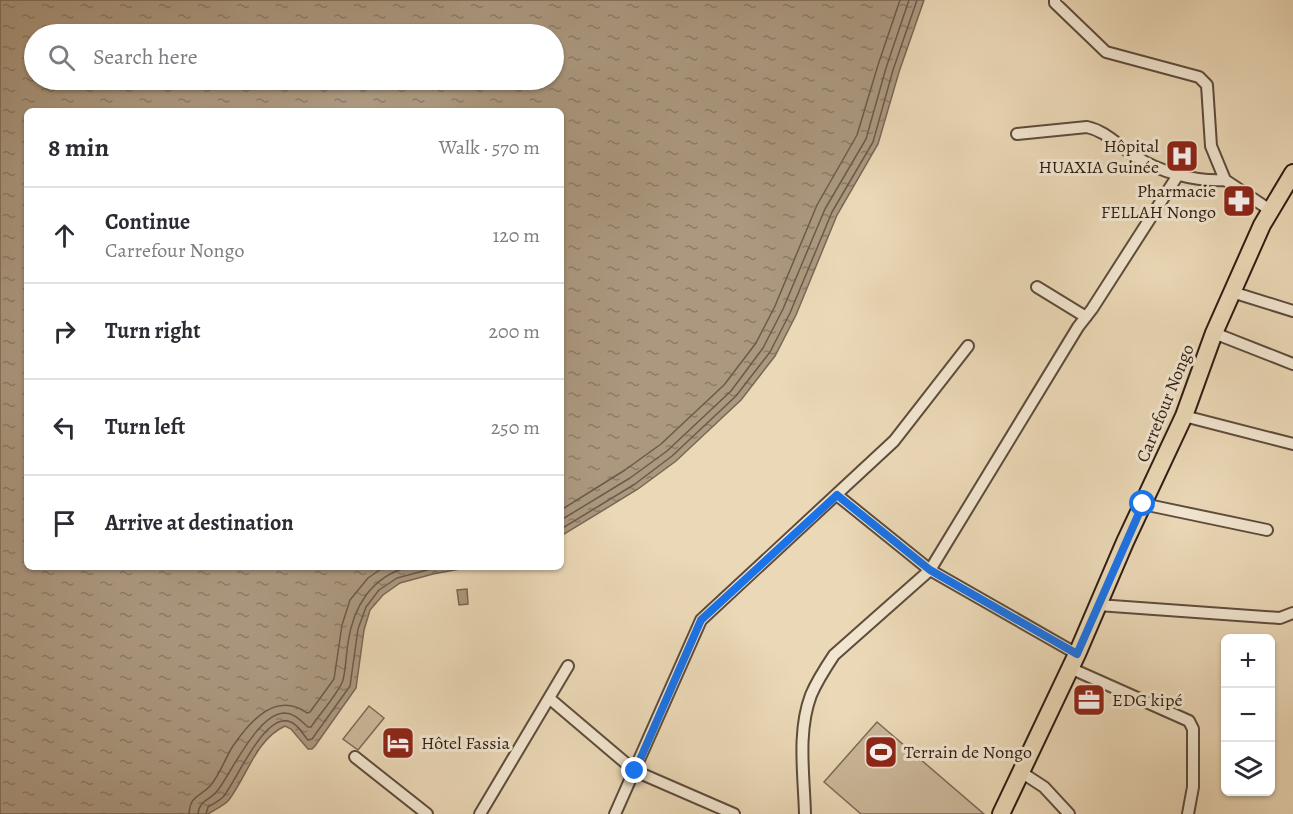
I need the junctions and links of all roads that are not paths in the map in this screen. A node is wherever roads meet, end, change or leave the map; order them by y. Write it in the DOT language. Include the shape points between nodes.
graph roads {
  1 [pos="1055,0"];
  2 [pos="1017,134"];
  3 [pos="1293,173"];
  4 [pos="1178,175"];
  5 [pos="1225,180"];
  6 [pos="1270,210"];
  7 [pos="1037,287"];
  8 [pos="1232,292"];
  9 [pos="1293,310"];
  10 [pos="1086,317"];
  11 [pos="1214,333"];
  12 [pos="968,346"];
  13 [pos="1293,364"];
  14 [pos="1184,416"];
  15 [pos="1293,444"];
  16 [pos="837,495"];
  17 [pos="1143,504"];
  18 [pos="1267,530"];
  19 [pos="930,570"];
  20 [pos="1098,605"];
  21 [pos="1293,613"];
  22 [pos="1074,661"];
  23 [pos="568,666"];
  24 [pos="549,698"];
  25 [pos="355,757"];
  26 [pos="635,771"];
  27 [pos="1021,772"];
  28 [pos="427,814"];
  29 [pos="480,814"];
  30 [pos="615,814"];
  31 [pos="734,814"];
  32 [pos="805,814"];
  33 [pos="1001,814"];
  34 [pos="1069,814"];
  35 [pos="1188,814"];
  1 -- 5 [label="street" via="1106,52 1199,77 1207,85 1212,146"];
  2 -- 4 [label="street" via="1098,129 1136,157"];
  3 -- 6 [label="main road, Carrefour Nongo"];
  4 -- 5 [label="street"];
  4 -- 10 [label="street"];
  5 -- 6 [label="street"];
  6 -- 8 [label="main road, Carrefour Nongo"];
  7 -- 10 [label="street"];
  8 -- 9 [label="street"];
  8 -- 11 [label="main road, Carrefour Nongo"];
  10 -- 19 [label="street"];
  11 -- 13 [label="street"];
  11 -- 14 [label="main road, Carrefour Nongo"];
  12 -- 16 [label="street" via="894,441"];
  14 -- 15 [label="street"];
  14 -- 17 [label="main road, Carrefour Nongo"];
  16 -- 19 [label="street"];
  16 -- 26 [label="street" via="701,620"];
  17 -- 18 [label="street"];
  17 -- 20 [label="main road, Carrefour Nongo"];
  19 -- 22 [label="street"];
  19 -- 32 [label="street" via="834,655 812,694 802,735"];
  20 -- 21 [label="street" via="1280,618"];
  20 -- 22 [label="main road, Carrefour Nongo"];
  22 -- 27 [label="main road, Carrefour Nongo"];
  22 -- 35 [label="street" via="1189,721 1193,729 1193,787"];
  23 -- 24 [label="street"];
  24 -- 26 [label="street"];
  24 -- 29 [label="street"];
  25 -- 28 [label="street"];
  26 -- 30 [label="street"];
  26 -- 31 [label="street"];
  27 -- 33 [label="main road, Carrefour Nongo"];
  27 -- 34 [label="street" via="1044,787"];
}
